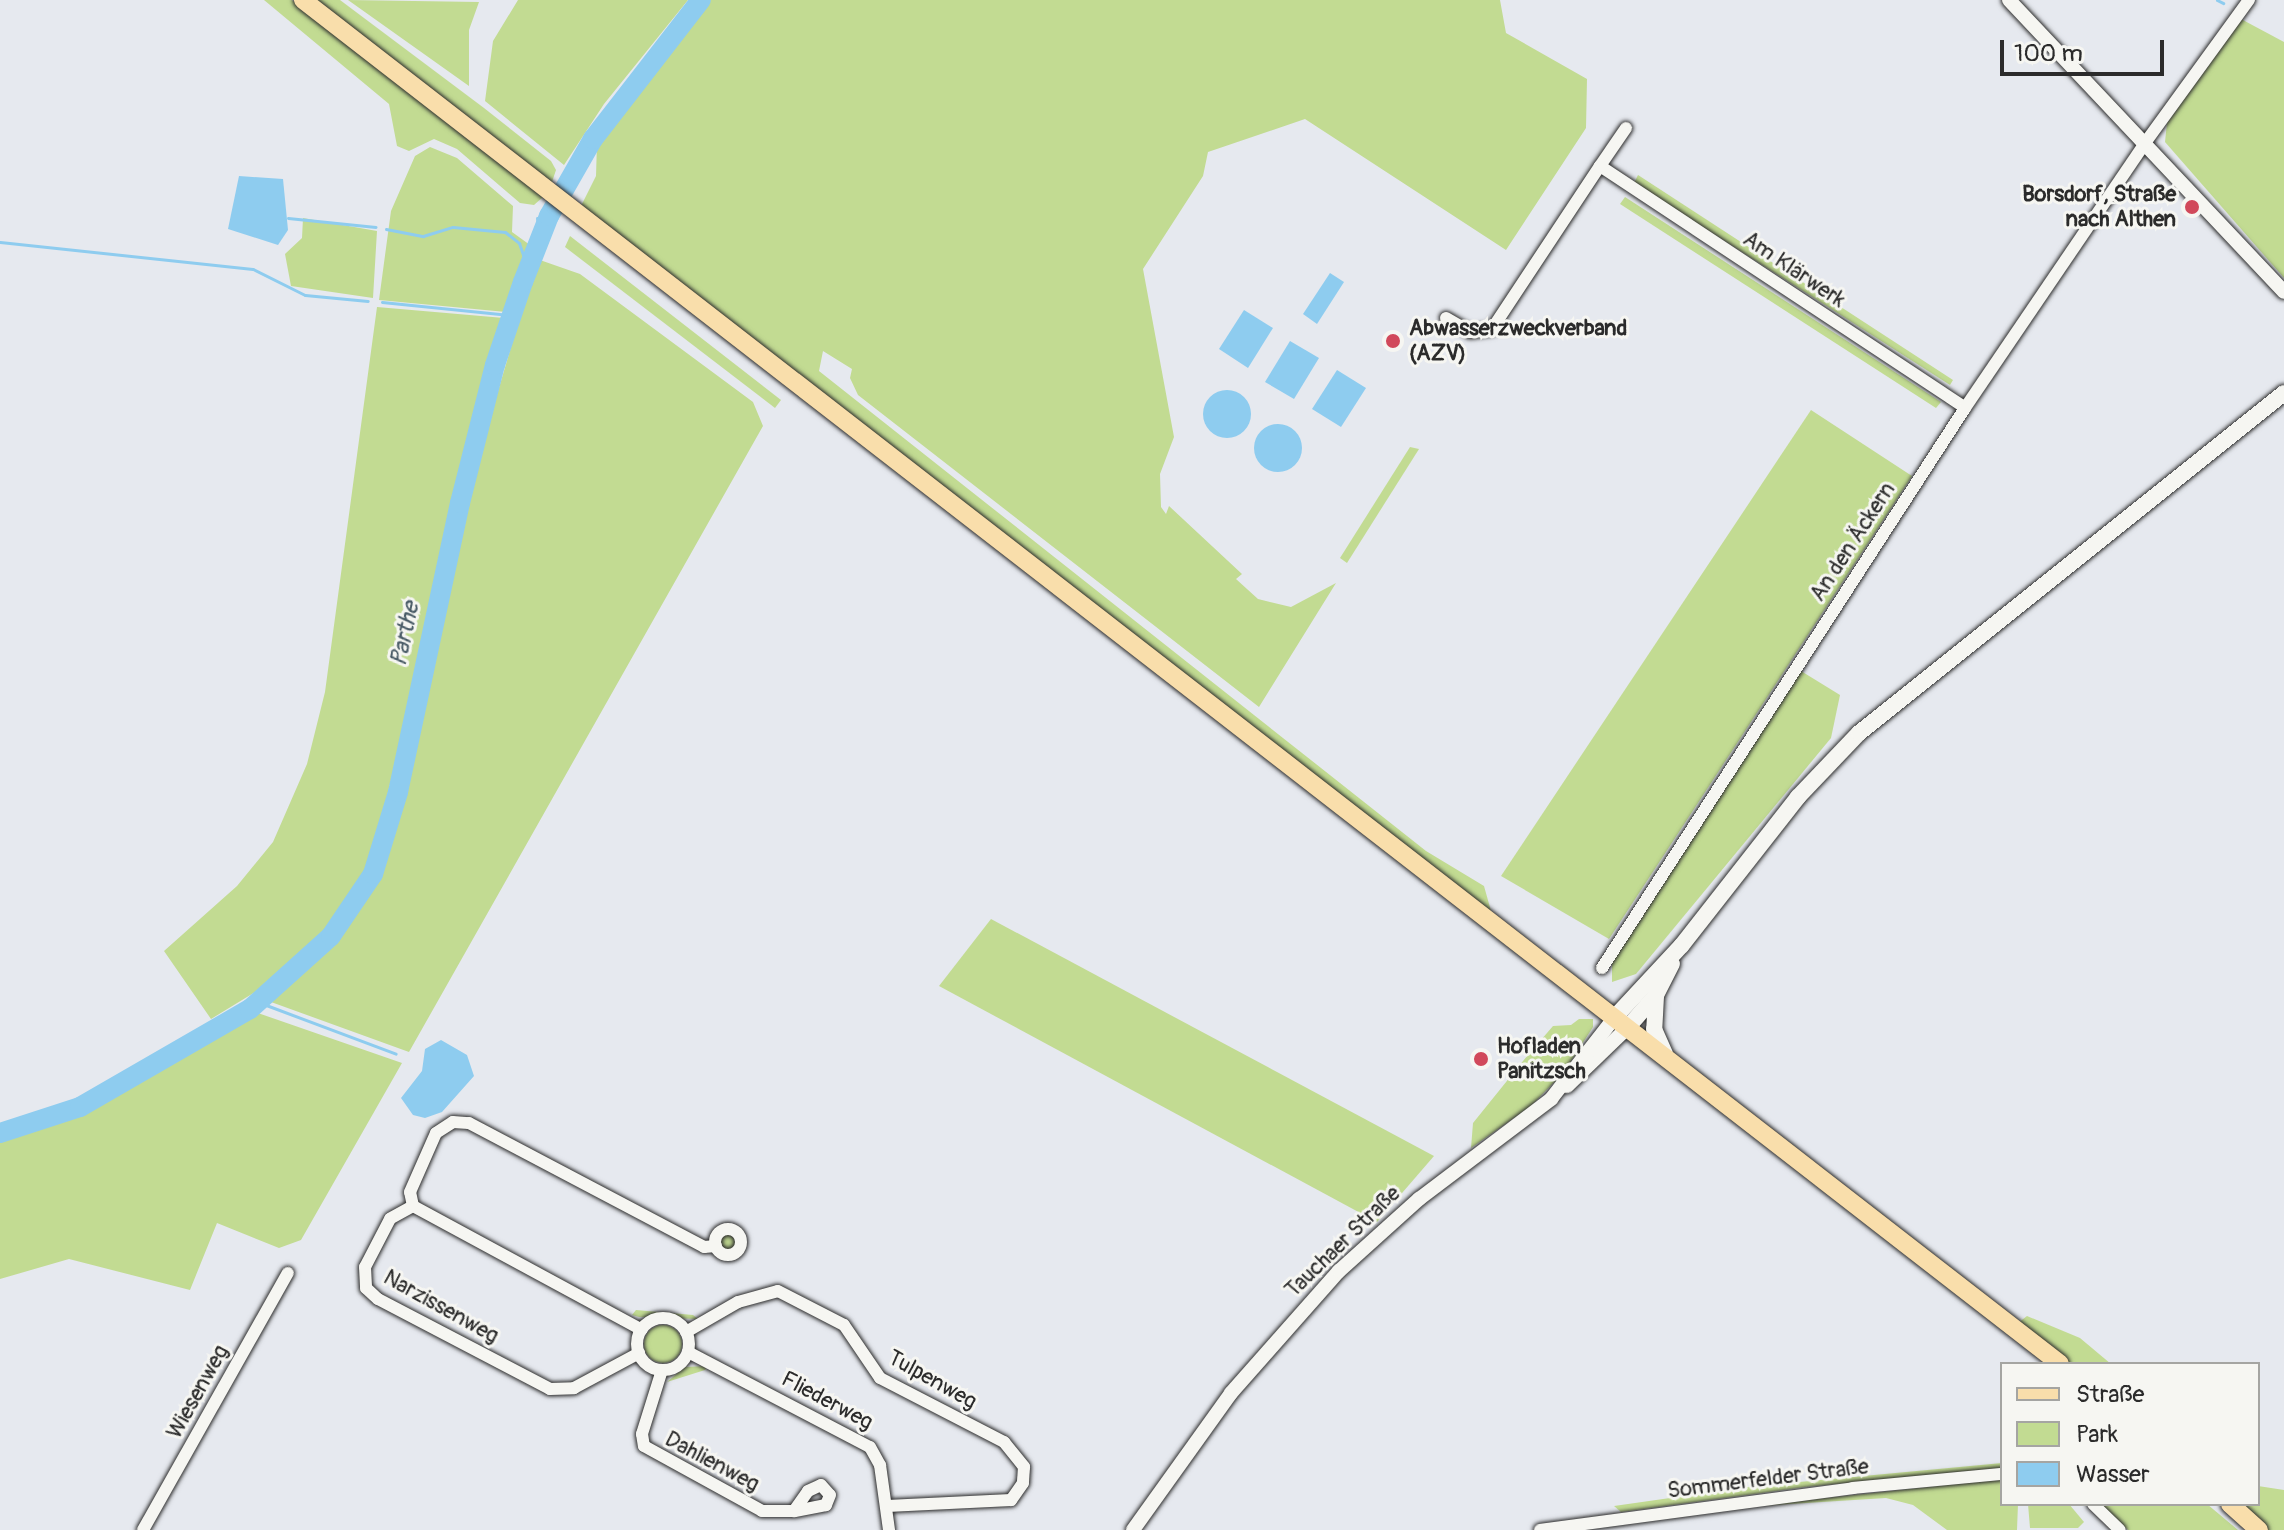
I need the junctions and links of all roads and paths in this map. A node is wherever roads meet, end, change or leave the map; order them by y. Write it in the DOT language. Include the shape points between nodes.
graph roads {
  1 [pos="303,0"];
  2 [pos="2009,0"];
  3 [pos="2249,0"];
  4 [pos="1626,128"];
  5 [pos="2145,143"];
  6 [pos="1600,166"];
  7 [pos="2284,292"];
  8 [pos="1446,318"];
  9 [pos="2284,393"];
  10 [pos="1965,408"];
  11 [pos="1682,945"];
  12 [pos="1602,968"];
  13 [pos="1656,995"];
  14 [pos="1621,1022"];
  15 [pos="1665,1054"];
  16 [pos="413,1206"];
  17 [pos="716,1246"];
  18 [pos="288,1273"];
  19 [pos="642,1330"];
  20 [pos="686,1332"];
  21 [pos="688,1352"];
  22 [pos="639,1353"];
  23 [pos="2057,1362"];
  24 [pos="662,1370"];
  25 [pos="2000,1474"];
  26 [pos="887,1506"];
  27 [pos="2095,1506"];
  28 [pos="2232,1506"];
  29 [pos="794,1511"];
  30 [pos="143,1530"];
  31 [pos="889,1530"];
  32 [pos="1133,1530"];
  33 [pos="1540,1530"];
  34 [pos="2120,1530"];
  35 [pos="2259,1530"];
  1 -- 14 [label="main road"];
  2 -- 5 [label="street"];
  3 -- 5 [label="street, An den Äckern"];
  4 -- 6 [label="street"];
  5 -- 7 [label="street"];
  5 -- 10 [label="street, An den Äckern"];
  6 -- 8 [label="street" via="1492,329 1470,332"];
  6 -- 10 [label="street, Am Klärwerk"];
  9 -- 11 [label="main road" via="1859,733 1798,797"];
  10 -- 12 [label="street, An den Äckern"];
  11 -- 13 [label="main road"];
  11 -- 14 [label="main road"];
  13 -- 14 [label="main road"];
  13 -- 15 [label="main road" via="1654,1029"];
  14 -- 15 [label="main road"];
  14 -- 32 [label="street, Tauchaer Straße" via="1551,1099 1419,1199 1339,1271 1231,1393"];
  15 -- 23 [label="main road"];
  16 -- 17 [label="street" via="410,1192 436,1133 453,1122 469,1123 704,1247"];
  16 -- 19 [label="street"];
  16 -- 22 [label="street, Narzissenweg" via="390,1219 365,1267 366,1288 378,1299 550,1389 574,1388"];
  18 -- 30 [label="street, Wiesenweg"];
  19 -- 20 [label="street" via="665,1319"];
  19 -- 22 [label="street"];
  20 -- 21 [label="street"];
  20 -- 26 [label="street, Tulpenweg" via="738,1302 778,1291 844,1325 880,1378 1011,1446 1024,1467 1023,1483 1011,1500"];
  21 -- 24 [label="street" via="676,1367"];
  21 -- 26 [label="street, Fliederweg" via="870,1447"];
  22 -- 24 [label="street" via="648,1365"];
  24 -- 29 [label="street, Dahlienweg" via="642,1434 644,1446 762,1511"];
  25 -- 33 [label="street, Sommerfelder Straße"];
  26 -- 31 [label="street, Fliederweg"];
  27 -- 34 [label="street"];
  28 -- 35 [label="main road"];
}
